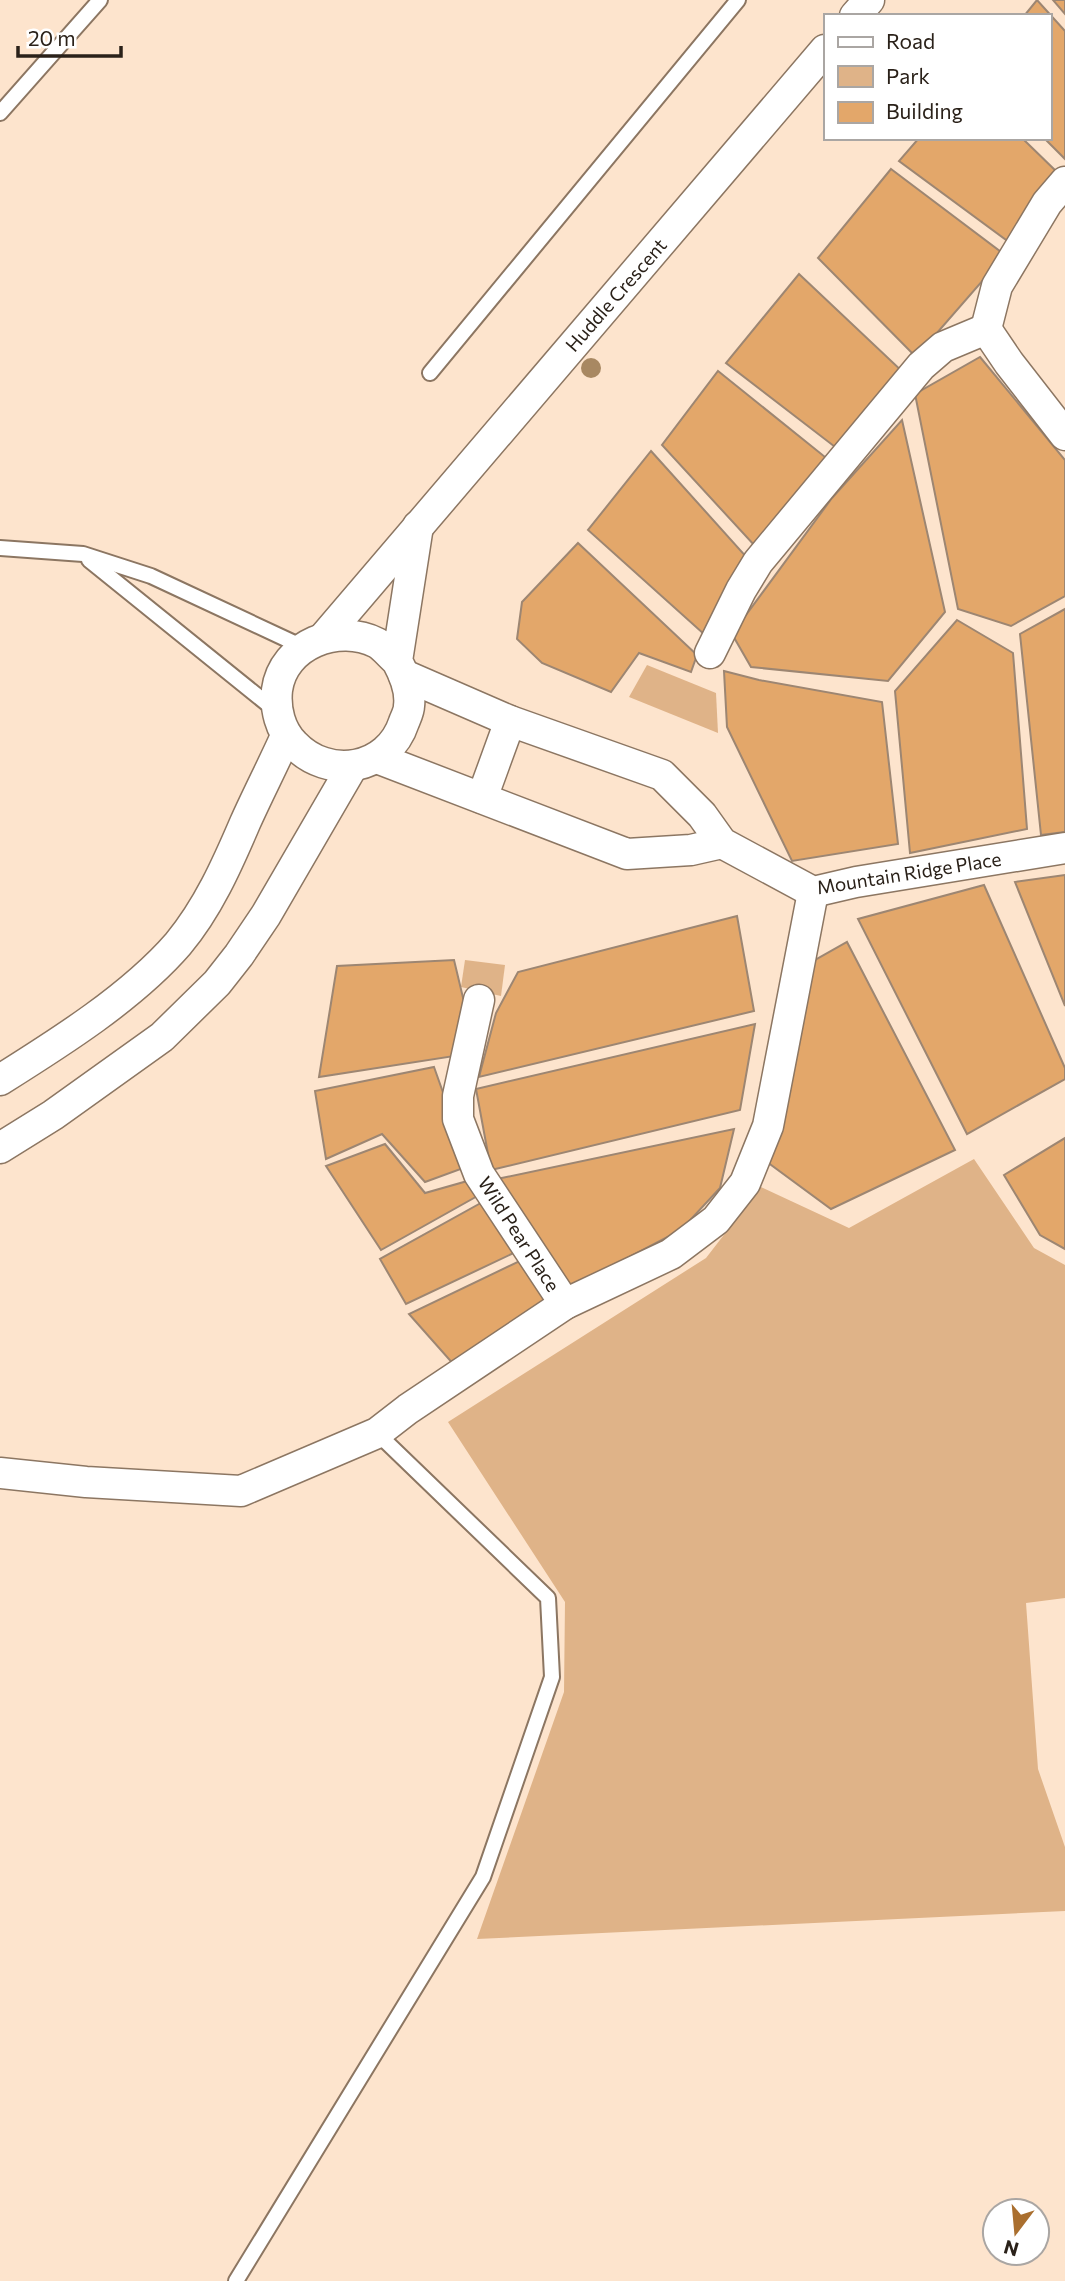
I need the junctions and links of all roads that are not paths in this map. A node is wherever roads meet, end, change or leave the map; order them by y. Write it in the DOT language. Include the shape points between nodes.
graph roads {
  1 [pos="100,0"];
  2 [pos="738,0"];
  3 [pos="869,0"];
  4 [pos="857,14"];
  5 [pos="821,52"];
  6 [pos="0,113"];
  7 [pos="1065,182"];
  8 [pos="986,329"];
  9 [pos="430,373"];
  10 [pos="1065,435"];
  11 [pos="418,526"];
  12 [pos="0,548"];
  13 [pos="83,554"];
  14 [pos="314,642"];
  15 [pos="710,653"];
  16 [pos="400,668"];
  17 [pos="510,721"];
  18 [pos="282,724"];
  19 [pos="365,762"];
  20 [pos="482,798"];
  21 [pos="722,843"];
  22 [pos="1065,848"];
  23 [pos="813,892"];
  24 [pos="479,1000"];
  25 [pos="0,1080"];
  26 [pos="0,1148"];
  27 [pos="565,1304"];
  28 [pos="377,1433"];
  29 [pos="0,1473"];
  30 [pos="236,2281"];
  1 -- 6 [label="lane"];
  2 -- 9 [label="lane"];
  3 -- 4 [label="street"];
  5 -- 11 [label="street, Huddle Crescent"];
  7 -- 8 [label="street" via="1047,203 997,286"];
  8 -- 10 [label="street"];
  8 -- 15 [label="street" via="943,347 921,366 758,562"];
  11 -- 14 [label="street, Huddle Crescent"];
  11 -- 16 [label="street"];
  12 -- 13 [label="lane"];
  13 -- 14 [label="lane" via="151,576"];
  13 -- 18 [label="lane"];
  14 -- 16 [label="street" via="352,635 377,643"];
  14 -- 18 [label="street" via="286,665 277,688"];
  16 -- 17 [label="street"];
  16 -- 19 [label="street" via="410,706 400,736"];
  17 -- 20 [label="street"];
  17 -- 21 [label="street" via="662,775 702,815"];
  18 -- 19 [label="street" via="304,755 327,765"];
  18 -- 25 [label="street" via="222,876 177,945 104,1010"];
  19 -- 20 [label="street"];
  19 -- 26 [label="street" via="218,982 162,1037"];
  20 -- 21 [label="street" via="627,854"];
  21 -- 23 [label="street, Mountain Ridge Place"];
  22 -- 23 [label="street, Mountain Ridge Place"];
  23 -- 27 [label="street" via="768,1126 745,1183 716,1220 671,1254"];
  24 -- 27 [label="street, Wild Pear Place" via="458,1096 458,1119 479,1174"];
  27 -- 28 [label="street"];
  28 -- 29 [label="street" via="241,1491"];
  28 -- 30 [label="lane" via="548,1598 552,1677 483,1877"];
}
